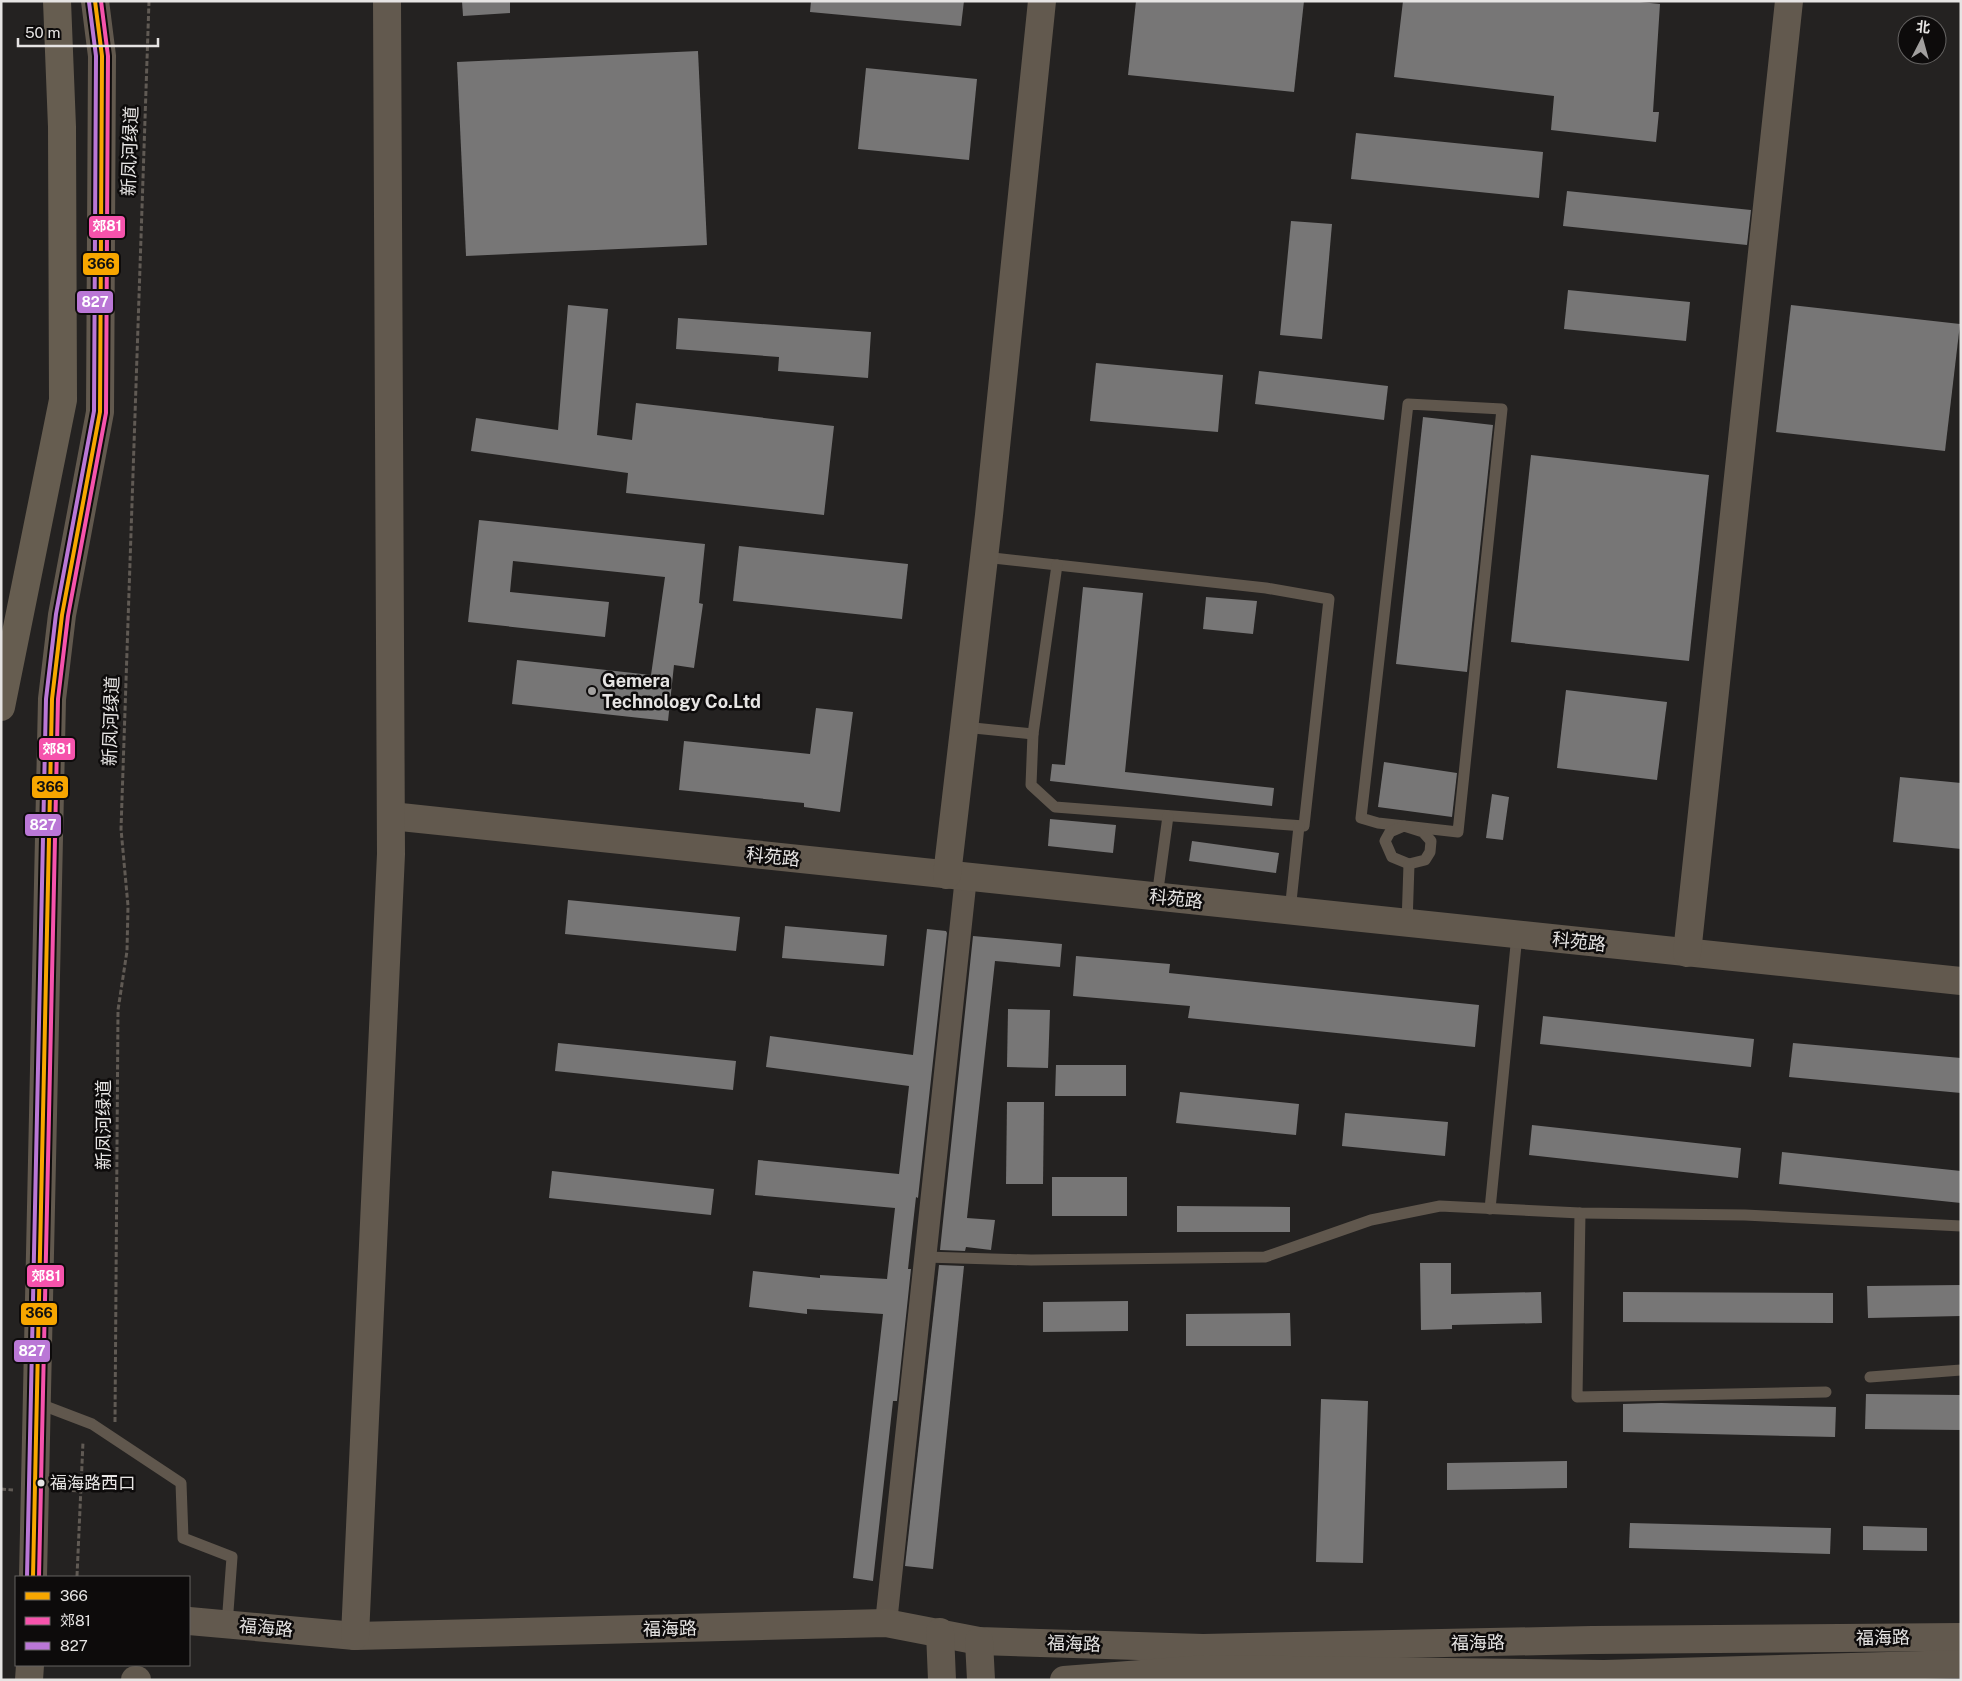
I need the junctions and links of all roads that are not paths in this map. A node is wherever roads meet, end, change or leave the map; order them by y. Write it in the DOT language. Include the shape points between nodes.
graph roads {
  1 [pos="58,1"];
  2 [pos="95,1"];
  3 [pos="387,1"];
  4 [pos="1042,1"];
  5 [pos="1789,1"];
  6 [pos="984,557"];
  7 [pos="1057,565"];
  8 [pos="1,707"];
  9 [pos="964,727"];
  10 [pos="1033,734"];
  11 [pos="391,816"];
  12 [pos="1168,816"];
  13 [pos="1299,826"];
  14 [pos="1404,826"];
  15 [pos="1409,864"];
  16 [pos="956,876"];
  17 [pos="1157,897"];
  18 [pos="1290,912"];
  19 [pos="1406,924"];
  20 [pos="1517,935"];
  21 [pos="1687,953"];
  22 [pos="1961,982"];
  23 [pos="1490,1209"];
  24 [pos="1580,1213"];
  25 [pos="1961,1226"];
  26 [pos="924,1257"];
  27 [pos="1961,1370"];
  28 [pos="1870,1377"];
  29 [pos="1826,1392"];
  30 [pos="37,1403"];
  31 [pos="33,1576"];
  32 [pos="190,1621"];
  33 [pos="886,1623"];
  34 [pos="228,1625"];
  35 [pos="940,1632"];
  36 [pos="355,1636"];
  37 [pos="1961,1637"];
  38 [pos="1592,1640"];
  39 [pos="979,1641"];
  40 [pos="1961,1664"];
  41 [pos="30,1666"];
  42 [pos="1591,1677"];
  43 [pos="29,1680"];
  44 [pos="942,1680"];
  45 [pos="981,1680"];
  46 [pos="1064,1680"];
  1 -- 8 [label="highway" via="63,400"];
  2 -- 30 [label="street" via="102,56 100,412 62,615 52,699"];
  3 -- 11 [label="street"];
  4 -- 6 [label="street"];
  5 -- 21 [label="street"];
  6 -- 7 [label="lane"];
  6 -- 9 [label="street"];
  7 -- 10 [label="lane"];
  7 -- 13 [label="lane" via="1328,598 1304,826"];
  9 -- 10 [label="lane"];
  9 -- 16 [label="street"];
  10 -- 12 [label="lane" via="1031,785 1055,806"];
  11 -- 16 [label="street, 科苑路"];
  11 -- 36 [label="street"];
  12 -- 13 [label="lane"];
  12 -- 17 [label="lane"];
  13 -- 18 [label="lane"];
  14 -- 14 [label="lane" via="1458,832 1502,409 1408,404 1361,818"];
  14 -- 15 [label="lane" via="1390,832 1385,841 1392,857"];
  14 -- 15 [label="lane" via="1423,832 1432,841 1425,860"];
  15 -- 19 [label="lane"];
  16 -- 17 [label="street, 科苑路"];
  16 -- 26 [label="street"];
  17 -- 18 [label="street, 科苑路"];
  18 -- 19 [label="street, 科苑路"];
  19 -- 20 [label="street, 科苑路"];
  20 -- 21 [label="street, 科苑路"];
  20 -- 23 [label="lane"];
  21 -- 22 [label="street, 科苑路"];
  23 -- 24 [label="lane"];
  23 -- 26 [label="lane" via="1440,1206 1371,1220 1265,1257 1031,1260"];
  24 -- 25 [label="lane" via="1745,1216"];
  24 -- 29 [label="lane" via="1577,1397"];
  26 -- 33 [label="street"];
  27 -- 28 [label="lane"];
  30 -- 31 [label="street"];
  30 -- 34 [label="lane" via="92,1424 181,1483 184,1538 232,1557"];
  32 -- 34 [label="street, 福海路"];
  33 -- 35 [label="street, 福海路"];
  33 -- 36 [label="street, 福海路"];
  34 -- 36 [label="street, 福海路"];
  35 -- 39 [label="street, 福海路"];
  35 -- 44 [label="street"];
  37 -- 38 [label="street, 福海路"];
  38 -- 39 [label="street, 福海路" via="1204,1648"];
  38 -- 42 [label="street"];
  39 -- 45 [label="street"];
  40 -- 42 [label="street, 福海路"];
  41 -- 43 [label="street"];
  42 -- 46 [label="street, 福海路" via="1206,1669"];
}
